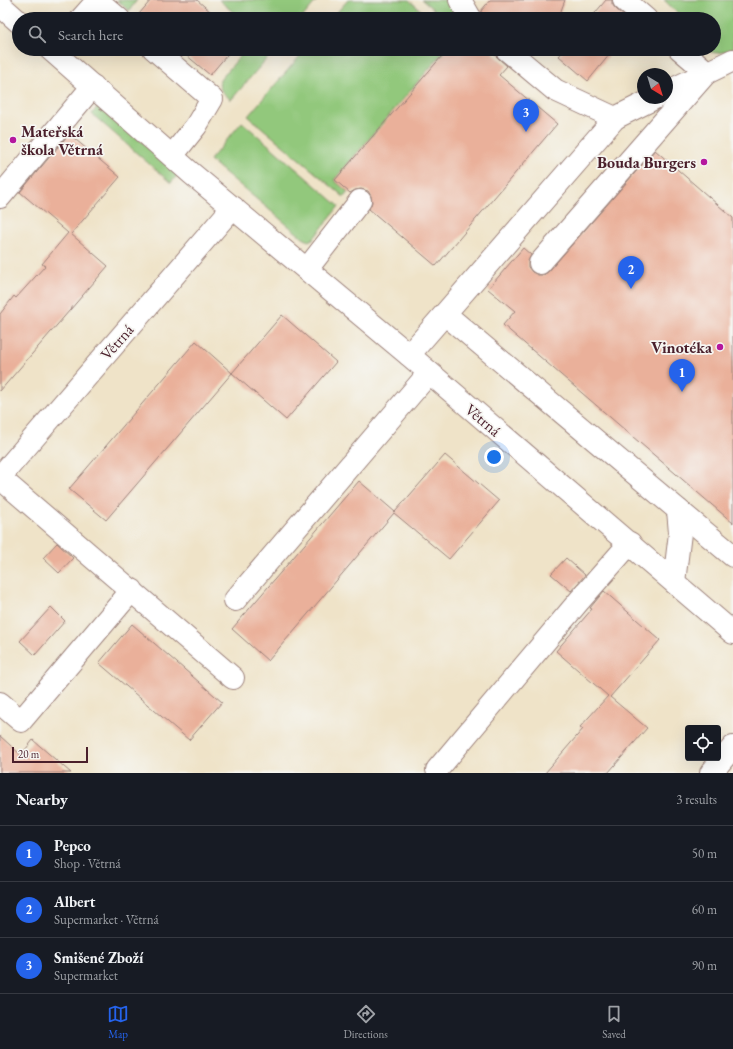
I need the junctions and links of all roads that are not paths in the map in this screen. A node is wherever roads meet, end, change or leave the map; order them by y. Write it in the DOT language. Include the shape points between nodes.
graph roads {
  1 [pos="98,0"];
  2 [pos="460,0"];
  3 [pos="624,0"];
  4 [pos="0,5"];
  5 [pos="87,12"];
  6 [pos="111,12"];
  7 [pos="467,12"];
  8 [pos="638,12"];
  9 [pos="12,16"];
  10 [pos="60,56"];
  11 [pos="162,56"];
  12 [pos="514,56"];
  13 [pos="688,56"];
  14 [pos="733,60"];
  15 [pos="707,72"];
  16 [pos="93,86"];
  17 [pos="673,89"];
  18 [pos="643,104"];
  19 [pos="615,118"];
  20 [pos="172,156"];
  21 [pos="0,197"];
  22 [pos="360,201"];
  23 [pos="233,207"];
  24 [pos="540,263"];
  25 [pos="307,269"];
  26 [pos="445,314"];
  27 [pos="409,355"];
  28 [pos="429,373"];
  29 [pos="0,477"];
  30 [pos="678,510"];
  31 [pos="630,544"];
  32 [pos="733,556"];
  33 [pos="674,582"];
  34 [pos="132,590"];
  35 [pos="235,600"];
  36 [pos="733,633"];
  37 [pos="233,678"];
  38 [pos="0,703"];
  39 [pos="733,747"];
  40 [pos="437,770"];
  41 [pos="711,773"];
  1 -- 5 [label="street"];
  1 -- 6 [label="street"];
  2 -- 7 [label="street"];
  3 -- 8 [label="street"];
  4 -- 9 [label="street"];
  10 -- 16 [label="street, Větrná"];
  11 -- 20 [label="street" via="212,99 196,126"];
  12 -- 19 [label="street" via="555,90"];
  13 -- 15 [label="street"];
  14 -- 15 [label="street"];
  15 -- 17 [label="street"];
  15 -- 24 [label="street"];
  16 -- 20 [label="street, Větrná"];
  16 -- 21 [label="street"];
  18 -- 19 [label="street"];
  19 -- 26 [label="street"];
  20 -- 23 [label="street, Větrná"];
  22 -- 25 [label="street"];
  23 -- 25 [label="street, Větrná"];
  23 -- 29 [label="street, Větrná"];
  25 -- 27 [label="street, Větrná"];
  26 -- 27 [label="street"];
  26 -- 30 [label="street"];
  27 -- 28 [label="street, Větrná"];
  28 -- 31 [label="street, Větrná"];
  28 -- 35 [label="street"];
  29 -- 34 [label="street"];
  30 -- 32 [label="street"];
  30 -- 33 [label="street" via="680,533"];
  31 -- 33 [label="street, Větrná"];
  31 -- 40 [label="street"];
  33 -- 36 [label="street, Větrná"];
  34 -- 37 [label="street"];
  34 -- 38 [label="street" via="21,721"];
  39 -- 41 [label="street"];
}
